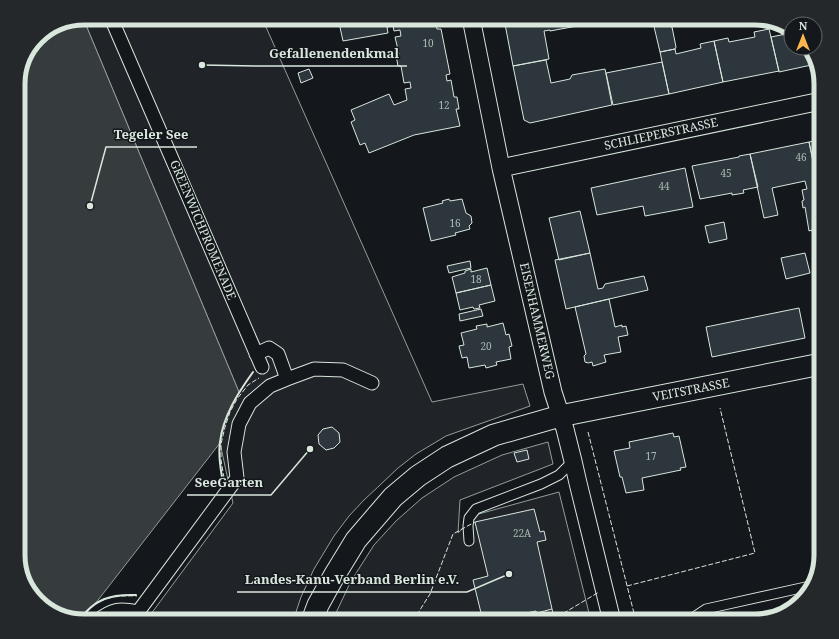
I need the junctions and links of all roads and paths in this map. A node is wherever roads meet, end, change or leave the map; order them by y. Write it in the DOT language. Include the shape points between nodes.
graph roads {
  1 [pos="114,25"];
  2 [pos="472,25"];
  3 [pos="814,102"];
  4 [pos="501,168"];
  5 [pos="256,354"];
  6 [pos="814,365"];
  7 [pos="266,377"];
  8 [pos="287,379"];
  9 [pos="372,383"];
  10 [pos="560,416"];
  11 [pos="573,461"];
  12 [pos="469,541"];
  13 [pos="805,587"];
  14 [pos="106,614"];
  15 [pos="315,614"];
  16 [pos="610,614"];
  17 [pos="698,614"];
  1 -- 5 [label="street, GREENWICHPROMENADE"];
  2 -- 4 [label="street, EISENHAMMERWEG"];
  3 -- 4 [label="street, SCHLIEPERSTRASSE"];
  4 -- 10 [label="street, EISENHAMMERWEG"];
  5 -- 7 [label="street, GREENWICHPROMENADE"];
  5 -- 8 [label="street" via="269,348 278,354"];
  6 -- 10 [label="street, VEITSTRASSE"];
  7 -- 8 [label="street"];
  7 -- 14 [label="street" via="239,424 234,452 237,478 138,612 126,609"];
  8 -- 9 [label="street" via="314,369 342,370"];
  10 -- 11 [label="street, EISENHAMMERWEG"];
  10 -- 15 [label="street, VEITSTRASSE" via="494,435 447,457 418,476 393,498 356,540"];
  11 -- 12 [label="lane" via="559,475 541,484 476,509 469,518"];
  11 -- 16 [label="street, EISENHAMMERWEG"];
  13 -- 17 [label="lane" via="706,609"];
}
